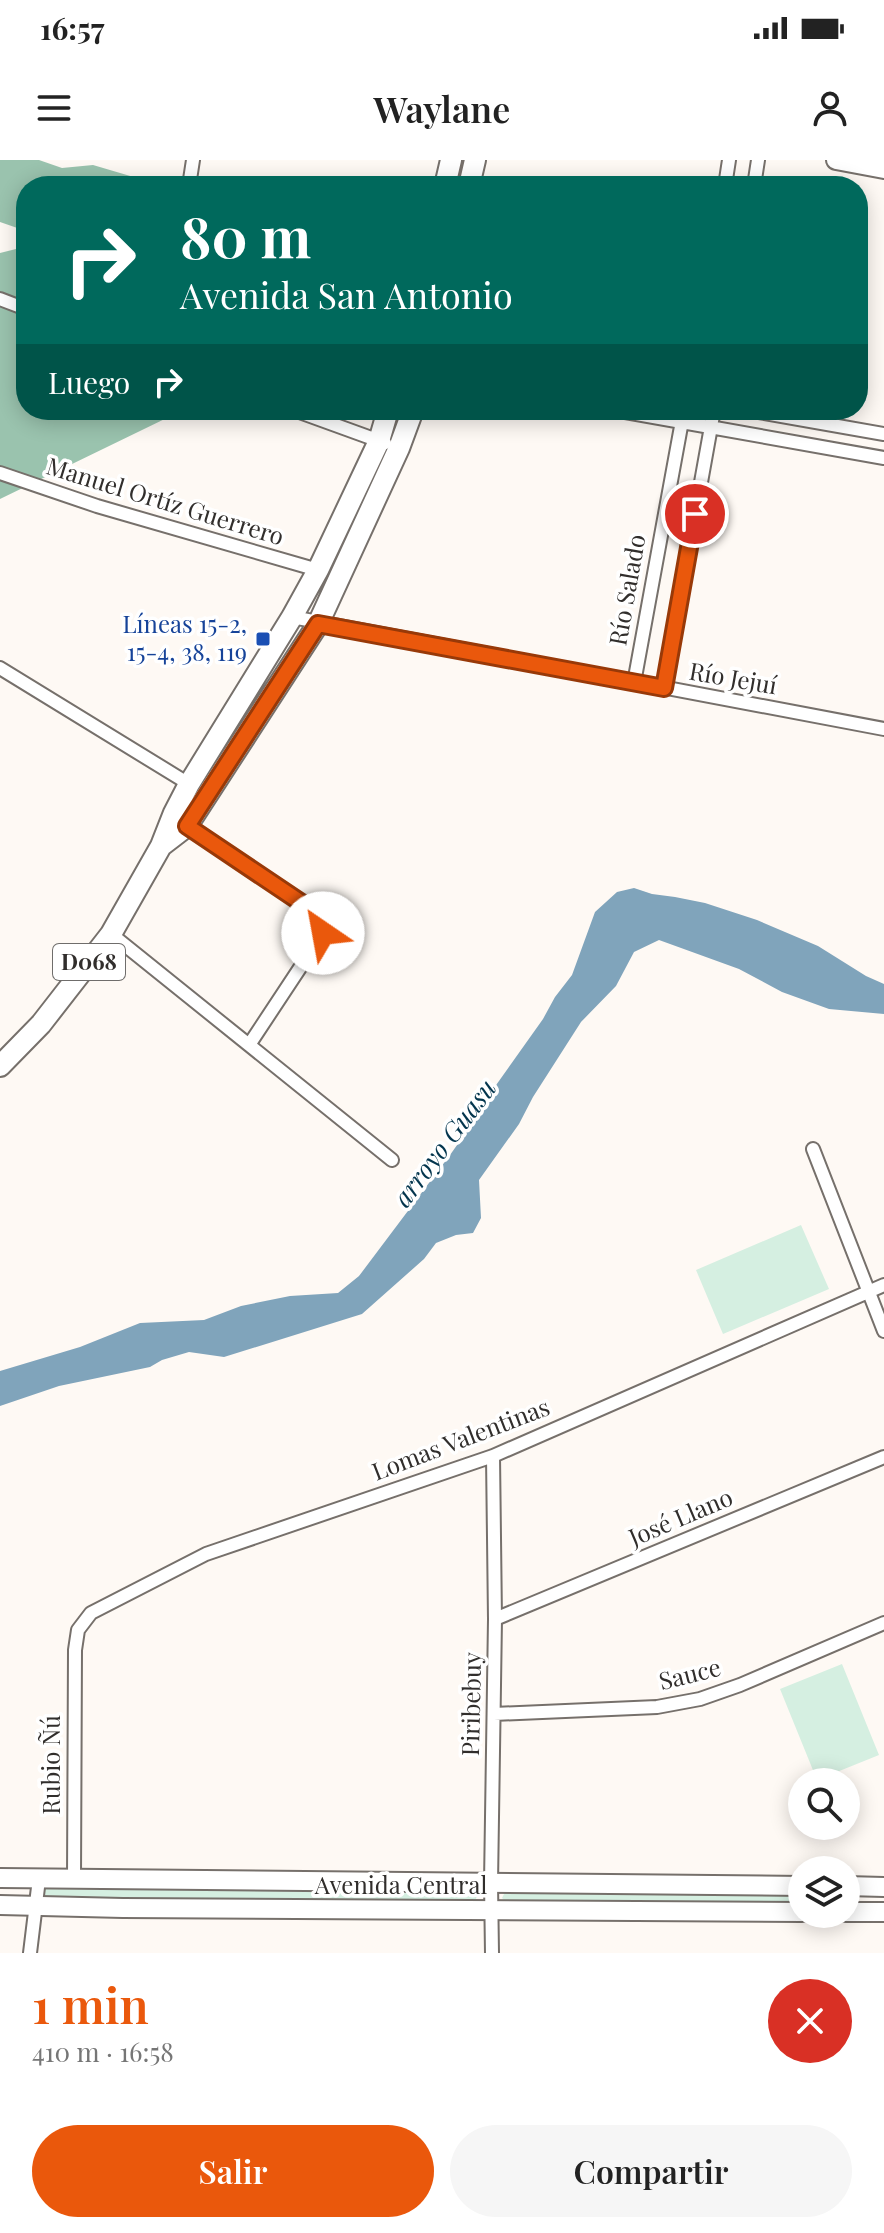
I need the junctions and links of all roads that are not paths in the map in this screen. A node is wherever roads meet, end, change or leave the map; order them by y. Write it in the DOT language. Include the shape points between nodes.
graph roads {
  1 [pos="836,160"];
  2 [pos="884,169"];
  3 [pos="322,420"];
  4 [pos="388,420"];
  5 [pos="406,420"];
  6 [pos="682,420"];
  7 [pos="693,420"];
  8 [pos="712,420"];
  9 [pos="804,420"];
  10 [pos="710,427"];
  11 [pos="884,434"];
  12 [pos="389,444"];
  13 [pos="884,458"];
  14 [pos="0,473"];
  15 [pos="318,570"];
  16 [pos="292,617"];
  17 [pos="318,624"];
  18 [pos="0,668"];
  19 [pos="634,683"];
  20 [pos="664,688"];
  21 [pos="884,729"];
  22 [pos="189,784"];
  23 [pos="187,826"];
  24 [pos="161,846"];
  25 [pos="111,934"];
  26 [pos="249,1045"];
  27 [pos="0,1066"];
  28 [pos="813,1149"];
  29 [pos="392,1160"];
  30 [pos="884,1285"];
  31 [pos="867,1292"];
  32 [pos="884,1331"];
  33 [pos="493,1456"];
  34 [pos="884,1457"];
  35 [pos="495,1619"];
  36 [pos="884,1623"];
  37 [pos="75,1650"];
  38 [pos="494,1714"];
  39 [pos="0,1878"];
  40 [pos="39,1879"];
  41 [pos="74,1879"];
  42 [pos="491,1883"];
  43 [pos="788,1886"];
  44 [pos="860,1886"];
  45 [pos="884,1887"];
  46 [pos="0,1905"];
  47 [pos="37,1906"];
  48 [pos="492,1911"];
  49 [pos="788,1912"];
  50 [pos="860,1912"];
  51 [pos="884,1912"];
  52 [pos="30,1953"];
  53 [pos="492,1953"];
  1 -- 2 [label="street"];
  3 -- 12 [label="street"];
  4 -- 12 [label="main road, D068"];
  5 -- 12 [label="main road, D068"];
  6 -- 19 [label="street, Río Salado"];
  7 -- 10 [label="street"];
  8 -- 10 [label="street"];
  9 -- 11 [label="street"];
  10 -- 13 [label="street"];
  10 -- 20 [label="street"];
  12 -- 15 [label="main road, D068"];
  12 -- 17 [label="main road, D068"];
  14 -- 15 [label="street, Manuel Ortíz Guerrero"];
  15 -- 16 [label="main road, D068"];
  16 -- 17 [label="street, Río Jejuí"];
  16 -- 22 [label="main road, D068"];
  17 -- 19 [label="street, Río Jejuí"];
  17 -- 23 [label="main road, D068"];
  18 -- 22 [label="street"];
  19 -- 20 [label="street, Río Jejuí"];
  20 -- 21 [label="street, Río Jejuí"];
  22 -- 24 [label="main road, D068"];
  23 -- 24 [label="main road, D068"];
  23 -- 26 [label="street" via="326,923"];
  24 -- 25 [label="main road, D068"];
  25 -- 26 [label="street"];
  25 -- 27 [label="main road, D068" via="41,1024"];
  26 -- 29 [label="street"];
  28 -- 31 [label="street"];
  30 -- 31 [label="street, Lomas Valentinas"];
  31 -- 32 [label="street"];
  31 -- 33 [label="street, Lomas Valentinas"];
  33 -- 35 [label="street, Piribebuy"];
  33 -- 37 [label="street, Lomas Valentinas" via="206,1554 91,1613 78,1630"];
  34 -- 35 [label="street, José Llano"];
  35 -- 38 [label="street, Piribebuy"];
  36 -- 38 [label="street, Sauce" via="700,1699 657,1707"];
  37 -- 41 [label="street, Rubio Ñú"];
  38 -- 42 [label="street, Piribebuy"];
  39 -- 40 [label="street, Avenida Central"];
  40 -- 41 [label="street, Avenida Central"];
  40 -- 47 [label="street"];
  41 -- 42 [label="street, Avenida Central"];
  42 -- 43 [label="street, Avenida Central"];
  42 -- 48 [label="street, Piribebuy"];
  44 -- 45 [label="street"];
  46 -- 47 [label="street, Avenida Central"];
  47 -- 48 [label="street, Avenida Central"];
  47 -- 52 [label="street"];
  48 -- 49 [label="street, Avenida Central"];
  48 -- 53 [label="street, Piribebuy"];
  50 -- 51 [label="street"];
}
